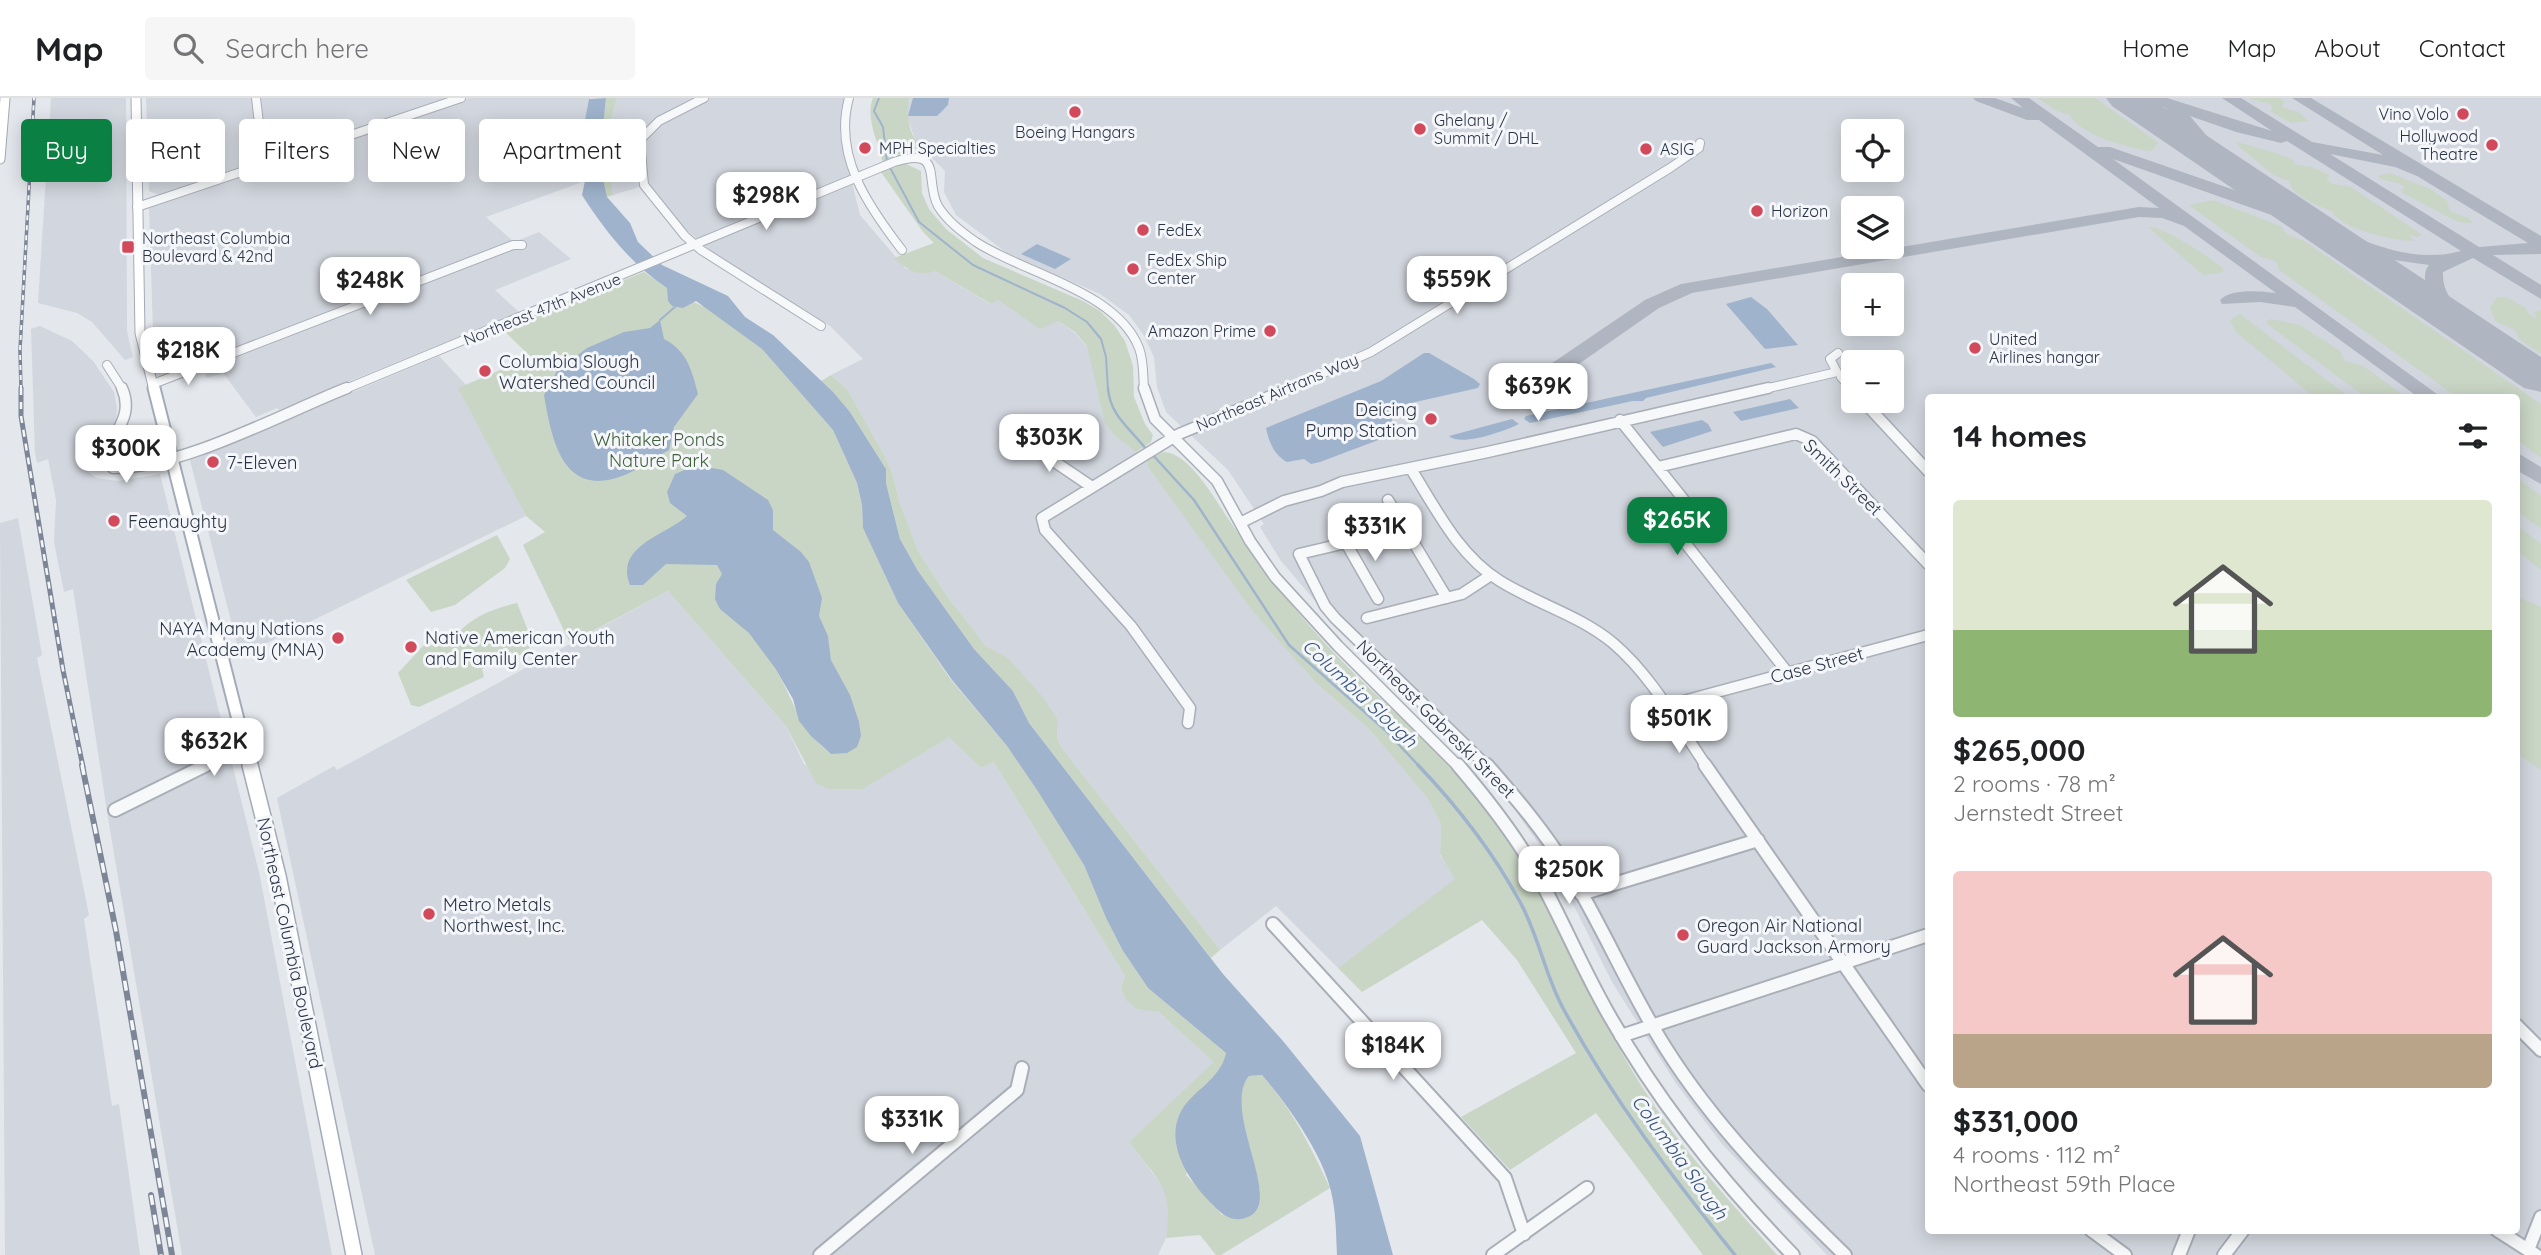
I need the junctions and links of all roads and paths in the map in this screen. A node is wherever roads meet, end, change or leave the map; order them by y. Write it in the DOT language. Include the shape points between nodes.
graph roads {
  1 [pos="5,98"];
  2 [pos="136,98"];
  3 [pos="256,98"];
  4 [pos="461,98"];
  5 [pos="704,98"];
  6 [pos="849,98"];
  7 [pos="259,119"];
  8 [pos="354,134"];
  9 [pos="1700,143"];
  10 [pos="0,159"];
  11 [pos="239,173"];
  12 [pos="856,178"];
  13 [pos="137,207"];
  14 [pos="522,245"];
  15 [pos="696,246"];
  16 [pos="902,250"];
  17 [pos="821,326"];
  18 [pos="1838,353"];
  19 [pos="107,365"];
  20 [pos="152,384"];
  21 [pos="1874,413"];
  22 [pos="1620,420"];
  23 [pos="1171,438"];
  24 [pos="1021,439"];
  25 [pos="171,457"];
  26 [pos="1658,467"];
  27 [pos="1925,468"];
  28 [pos="1411,469"];
  29 [pos="1092,486"];
  30 [pos="1388,500"];
  31 [pos="1240,523"];
  32 [pos="1405,528"];
  33 [pos="1346,543"];
  34 [pos="1925,561"];
  35 [pos="1491,575"];
  36 [pos="1447,598"];
  37 [pos="1378,599"];
  38 [pos="1367,618"];
  39 [pos="1925,636"];
  40 [pos="1788,673"];
  41 [pos="1665,706"];
  42 [pos="1188,723"];
  43 [pos="244,746"];
  44 [pos="115,810"];
  45 [pos="1758,840"];
  46 [pos="1581,894"];
  47 [pos="1273,924"];
  48 [pos="1925,936"];
  49 [pos="1843,963"];
  50 [pos="1651,1026"];
  51 [pos="2520,1029"];
  52 [pos="1621,1037"];
  53 [pos="2541,1050"];
  54 [pos="1022,1068"];
  55 [pos="1925,1080"];
  56 [pos="1587,1188"];
  57 [pos="2541,1217"];
  58 [pos="1524,1234"];
  59 [pos="2096,1234"];
  60 [pos="2187,1234"];
  61 [pos="2241,1234"];
  62 [pos="2503,1234"];
  63 [pos="1504,1252"];
  64 [pos="2532,1252"];
  65 [pos="354,1255"];
  66 [pos="820,1255"];
  67 [pos="1793,1255"];
  68 [pos="1844,1255"];
  69 [pos="2125,1255"];
  70 [pos="2179,1255"];
  71 [pos="2224,1255"];
  1 -- 10 [label="main road"];
  2 -- 13 [label="main road, Northeast Columbia Boulevard"];
  3 -- 7 [label="street"];
  4 -- 8 [label="street"];
  5 -- 15 [label="street" via="659,121 640,140 644,185"];
  6 -- 12 [label="street" via="843,124"];
  9 -- 23 [label="street, Northeast Airtrans Way" via="1685,158 1371,352"];
  11 -- 13 [label="street"];
  12 -- 15 [label="street, Northeast 47th Avenue"];
  12 -- 16 [label="street" via="875,215"];
  12 -- 23 [label="street, Northeast 47th Avenue" via="894,162 922,160 931,168 936,202 965,234 1008,261 1092,299 1123,322 1142,354 1149,407"];
  13 -- 20 [label="main road, Northeast Columbia Boulevard" via="139,326"];
  14 -- 20 [label="street"];
  15 -- 17 [label="street"];
  15 -- 25 [label="street, Northeast 47th Avenue"];
  18 -- 22 [label="street" via="1830,359 1837,372"];
  19 -- 25 [label="street, Northeast 47th Avenue" via="124,389 128,407 106,453 107,464 130,470"];
  20 -- 25 [label="main road, Northeast Columbia Boulevard"];
  21 -- 27 [label="street"];
  22 -- 26 [label="street"];
  22 -- 28 [label="street"];
  23 -- 29 [label="street, Northeast Airtrans Way"];
  23 -- 31 [label="street" via="1215,480"];
  24 -- 29 [label="street"];
  25 -- 43 [label="main road, Northeast Columbia Boulevard"];
  26 -- 34 [label="street, Smith Street" via="1789,435 1804,436"];
  26 -- 40 [label="street" via="1684,500 1668,512 1667,520"];
  28 -- 31 [label="street" via="1342,482 1280,502"];
  28 -- 35 [label="street" via="1462,548"];
  29 -- 42 [label="street, Northeast Airtrans Way" via="1041,521 1131,626 1191,708"];
  30 -- 32 [label="street"];
  31 -- 52 [label="street" via="1268,569 1317,626 1433,737 1497,812 1554,903"];
  32 -- 33 [label="street"];
  32 -- 36 [label="street"];
  33 -- 37 [label="street"];
  33 -- 46 [label="street, Northeast Gabreski Street" via="1299,554 1325,606 1478,756 1530,814"];
  35 -- 36 [label="street" via="1468,591"];
  35 -- 41 [label="street" via="1606,636 1636,665"];
  36 -- 38 [label="street"];
  39 -- 40 [label="street, Case Street"];
  40 -- 41 [label="street, Case Street"];
  41 -- 45 [label="street"];
  43 -- 44 [label="street"];
  43 -- 65 [label="main road, Northeast Columbia Boulevard" via="285,906"];
  45 -- 46 [label="street"];
  45 -- 49 [label="street"];
  46 -- 50 [label="street, Northeast Gabreski Street"];
  47 -- 58 [label="street" via="1505,1178"];
  48 -- 49 [label="street"];
  49 -- 50 [label="street"];
  49 -- 55 [label="street"];
  50 -- 52 [label="street"];
  50 -- 68 [label="street, Northeast Gabreski Street" via="1737,1145"];
  51 -- 53 [label="street"];
  52 -- 67 [label="street" via="1689,1139"];
  54 -- 66 [label="street" via="1017,1090"];
  56 -- 58 [label="street"];
  57 -- 64 [label="street"];
  58 -- 63 [label="street"];
  59 -- 69 [label="street"];
  60 -- 70 [label="street"];
  61 -- 71 [label="street"];
  62 -- 64 [label="street"];
}
